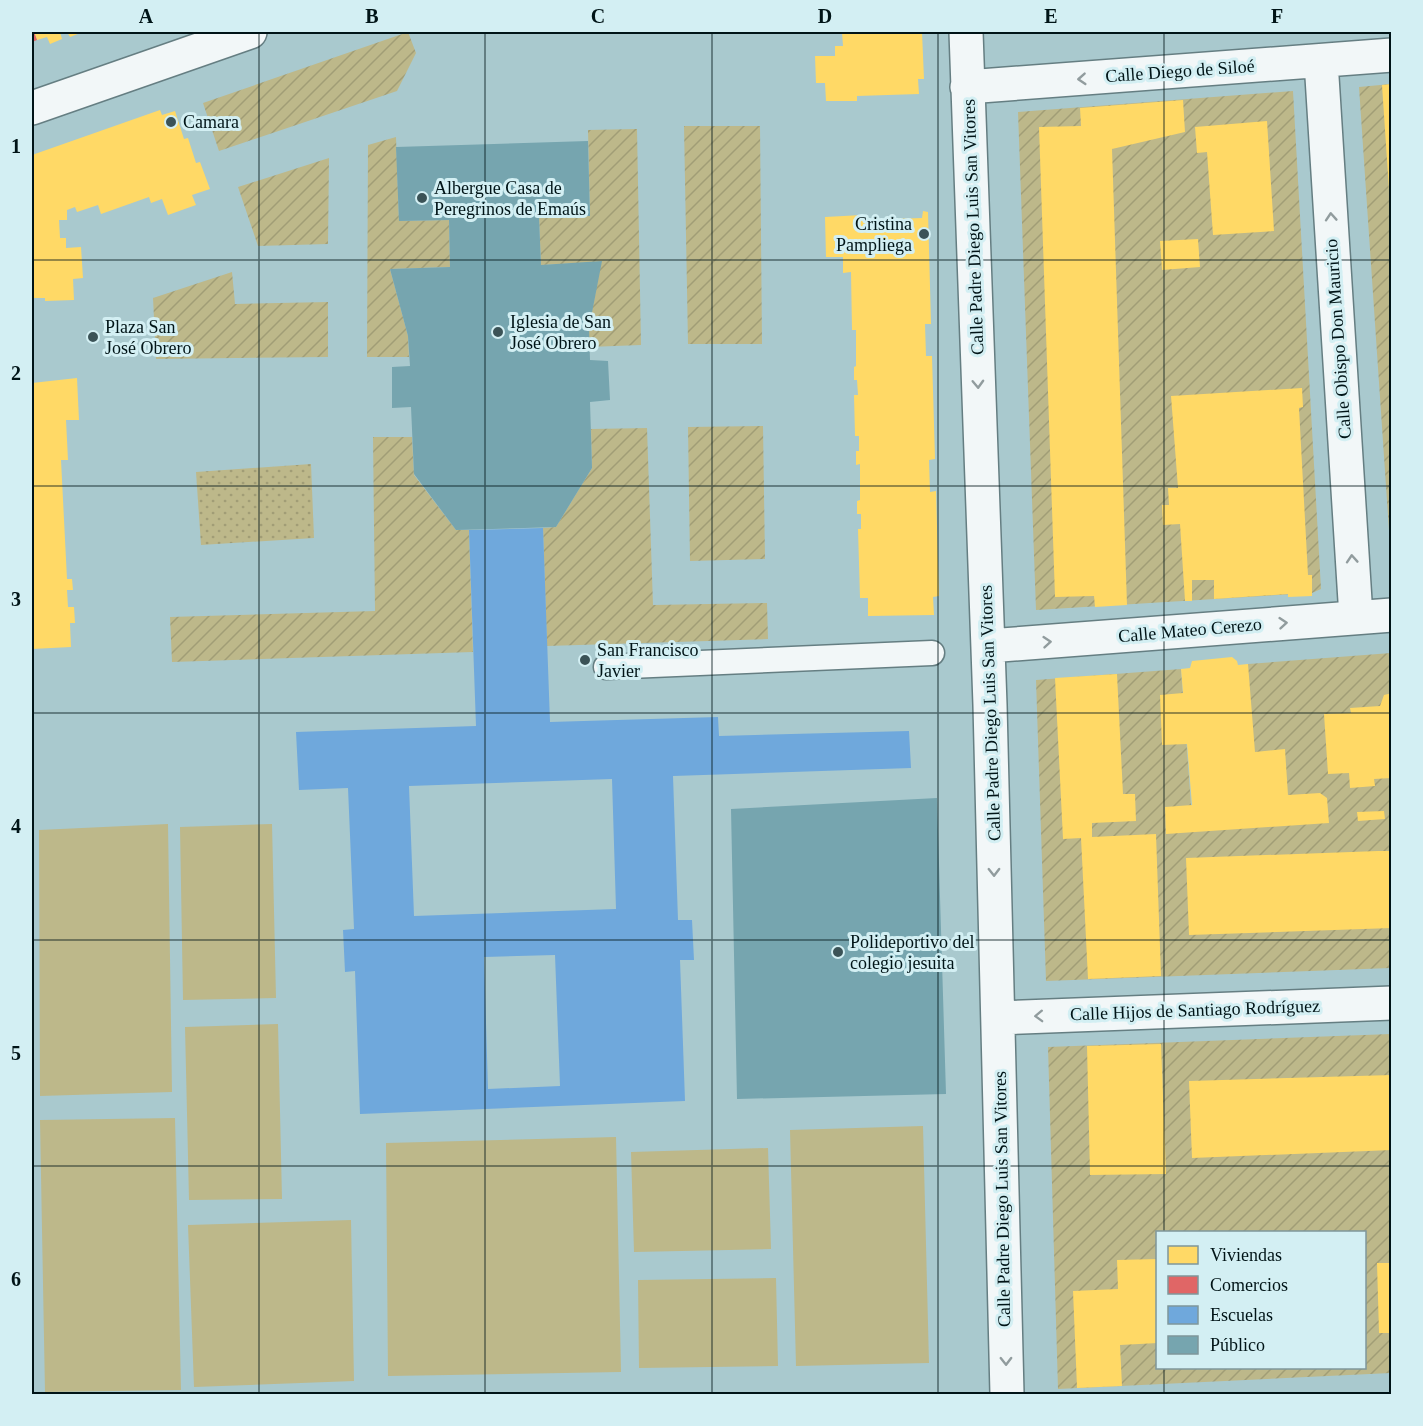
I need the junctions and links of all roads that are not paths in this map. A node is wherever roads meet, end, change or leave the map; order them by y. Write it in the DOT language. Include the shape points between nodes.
graph roads {
  1 [pos="250,32"];
  2 [pos="966,32"];
  3 [pos="1392,55"];
  4 [pos="1321,61"];
  5 [pos="968,87"];
  6 [pos="32,108"];
  7 [pos="1392,615"];
  8 [pos="1356,617"];
  9 [pos="988,646"];
  10 [pos="932,653"];
  11 [pos="606,667"];
  12 [pos="1392,1003"];
  13 [pos="998,1018"];
  14 [pos="1007,1395"];
  1 -- 6 [label="street"];
  2 -- 5 [label="street, Calle Padre Diego Luis San Vitores"];
  3 -- 4 [label="street, Calle Diego de Siloé"];
  4 -- 5 [label="street, Calle Diego de Siloé, one-way"];
  8 -- 4 [label="street, Calle Obispo Don Mauricio, one-way"];
  5 -- 9 [label="street, Calle Padre Diego Luis San Vitores, one-way"];
  7 -- 8 [label="street, Calle Mateo Cerezo"];
  9 -- 8 [label="street, Calle Mateo Cerezo, one-way"];
  9 -- 13 [label="street, Calle Padre Diego Luis San Vitores, one-way"];
  10 -- 11 [label="lane"];
  12 -- 13 [label="street, Calle Hijos de Santiago Rodríguez, one-way"];
  13 -- 14 [label="street, Calle Padre Diego Luis San Vitores, one-way"];
}
